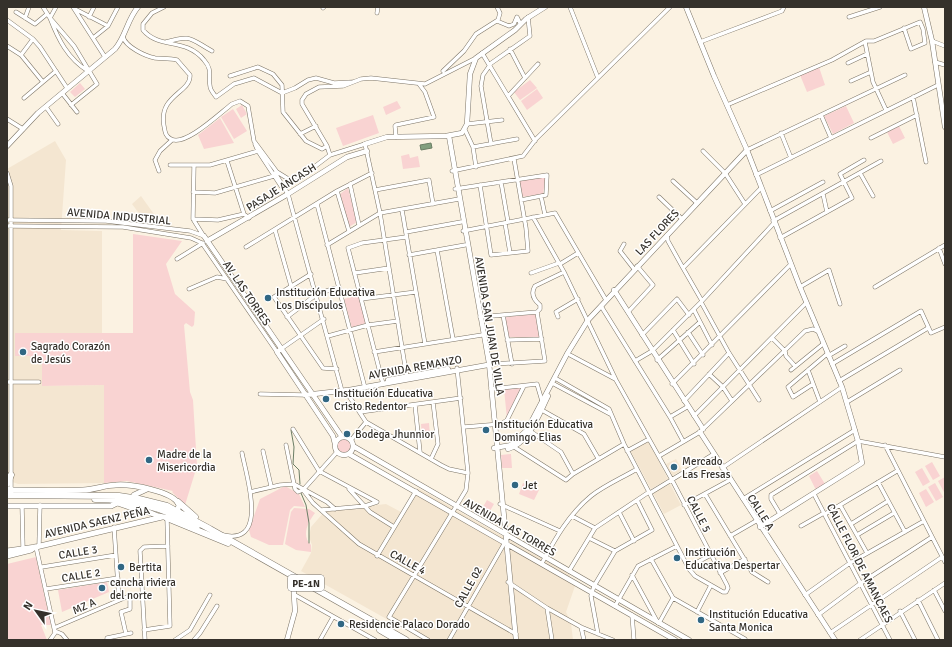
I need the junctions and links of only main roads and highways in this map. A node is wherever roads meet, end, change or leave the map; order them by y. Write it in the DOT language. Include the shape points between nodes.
graph roads {
  1 [pos="11,475"];
  2 [pos="7,484"];
  3 [pos="147,489"];
  4 [pos="8,492"];
  5 [pos="7,499"];
  6 [pos="107,499"];
  7 [pos="133,500"];
  8 [pos="178,502"];
  9 [pos="117,503"];
  10 [pos="7,506"];
  11 [pos="137,509"];
  12 [pos="176,513"];
  13 [pos="161,517"];
  14 [pos="206,526"];
  15 [pos="228,543"];
  16 [pos="38,546"];
  17 [pos="7,551"];
  18 [pos="7,556"];
  19 [pos="397,640"];
  20 [pos="406,640"];
  1 -- 2 [label="highway"];
  3 -- 4 [label="main road" via="116,484 85,490"];
  3 -- 7 [label="main road" via="138,492"];
  3 -- 8 [label="main road" via="168,495"];
  4 -- 7 [label="highway, PE-1N" via="109,495"];
  5 -- 6 [label="highway, PE-1N"];
  6 -- 7 [label="highway, PE-1N"];
  6 -- 9 [label="highway"];
  7 -- 11 [label="main road"];
  7 -- 12 [label="highway, PE-1N" via="152,502"];
  8 -- 12 [label="main road"];
  8 -- 14 [label="highway"];
  9 -- 10 [label="main road" via="111,506"];
  9 -- 11 [label="highway"];
  11 -- 13 [label="main road"];
  12 -- 13 [label="main road, AVENIDA SAENZ PEÑA"];
  12 -- 14 [label="highway, PE-1N"];
  12 -- 15 [label="highway, PE-1N"];
  13 -- 15 [label="highway"];
  13 -- 16 [label="main road, AVENIDA SAENZ PEÑA"];
  14 -- 20 [label="highway, PE-1N"];
  15 -- 19 [label="highway, PE-1N"];
  16 -- 17 [label="main road, AVENIDA SAENZ PEÑA"];
  16 -- 18 [label="main road, AVENIDA SAENZ PEÑA"];
}
